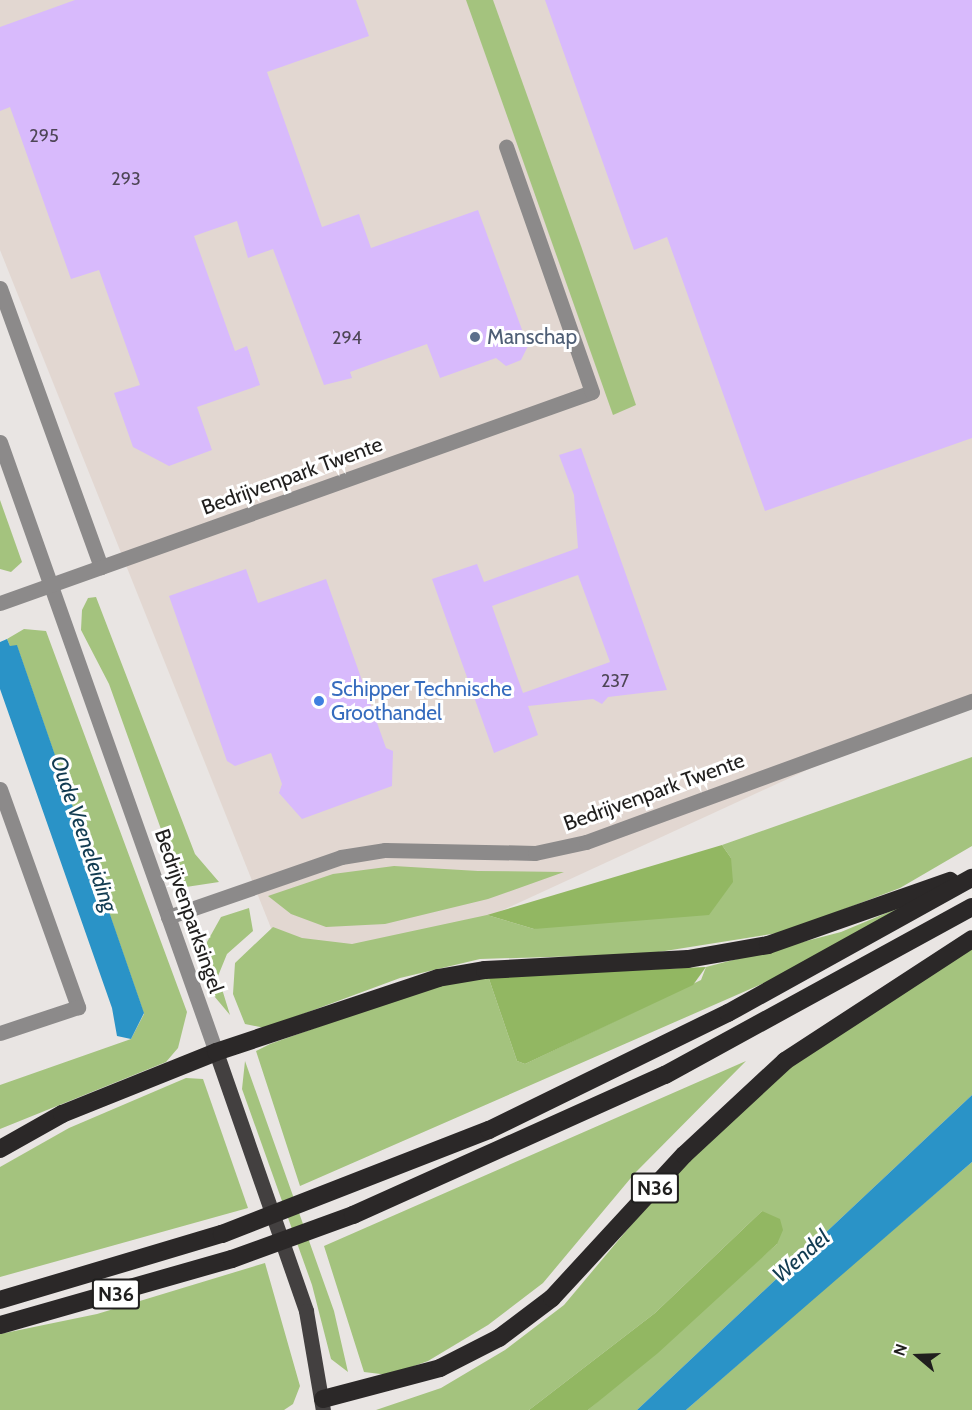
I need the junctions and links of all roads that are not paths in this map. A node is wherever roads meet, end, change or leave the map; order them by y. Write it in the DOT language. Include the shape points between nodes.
graph roads {
  1 [pos="506,147"];
  2 [pos="0,288"];
  3 [pos="0,442"];
  4 [pos="101,567"];
  5 [pos="51,584"];
  6 [pos="0,603"];
  7 [pos="972,701"];
  8 [pos="0,789"];
  9 [pos="972,874"];
  10 [pos="972,878"];
  11 [pos="972,907"];
  12 [pos="168,917"];
  13 [pos="972,939"];
  14 [pos="0,1033"];
  15 [pos="216,1052"];
  16 [pos="0,1149"];
  17 [pos="0,1300"];
  18 [pos="0,1325"];
  19 [pos="323,1404"];
  1 -- 4 [label="street, Bedrijvenpark Twente" via="592,392"];
  2 -- 4 [label="street"];
  3 -- 5 [label="street, Bedrijvenparksingel"];
  4 -- 5 [label="street, Bedrijvenpark Twente"];
  5 -- 6 [label="street, Bedrijvenpark Twente"];
  5 -- 12 [label="street, Bedrijvenparksingel"];
  7 -- 12 [label="street, Bedrijvenpark Twente" via="586,842 535,853 385,850 341,857"];
  8 -- 14 [label="street" via="78,1007"];
  9 -- 15 [label="highway" via="768,945 688,959 484,970 438,978"];
  10 -- 17 [label="highway, N36" via="634,1060 344,1190 222,1234"];
  11 -- 18 [label="highway, N36" via="665,1075 353,1215 231,1259"];
  12 -- 15 [label="street, Bedrijvenparksingel"];
  13 -- 19 [label="highway, N36" via="784,1061 684,1155 552,1298 499,1338 440,1368"];
  15 -- 16 [label="highway" via="62,1114"];
  15 -- 19 [label="main road, Bedrijvenparksingel" via="306,1311"];
}
